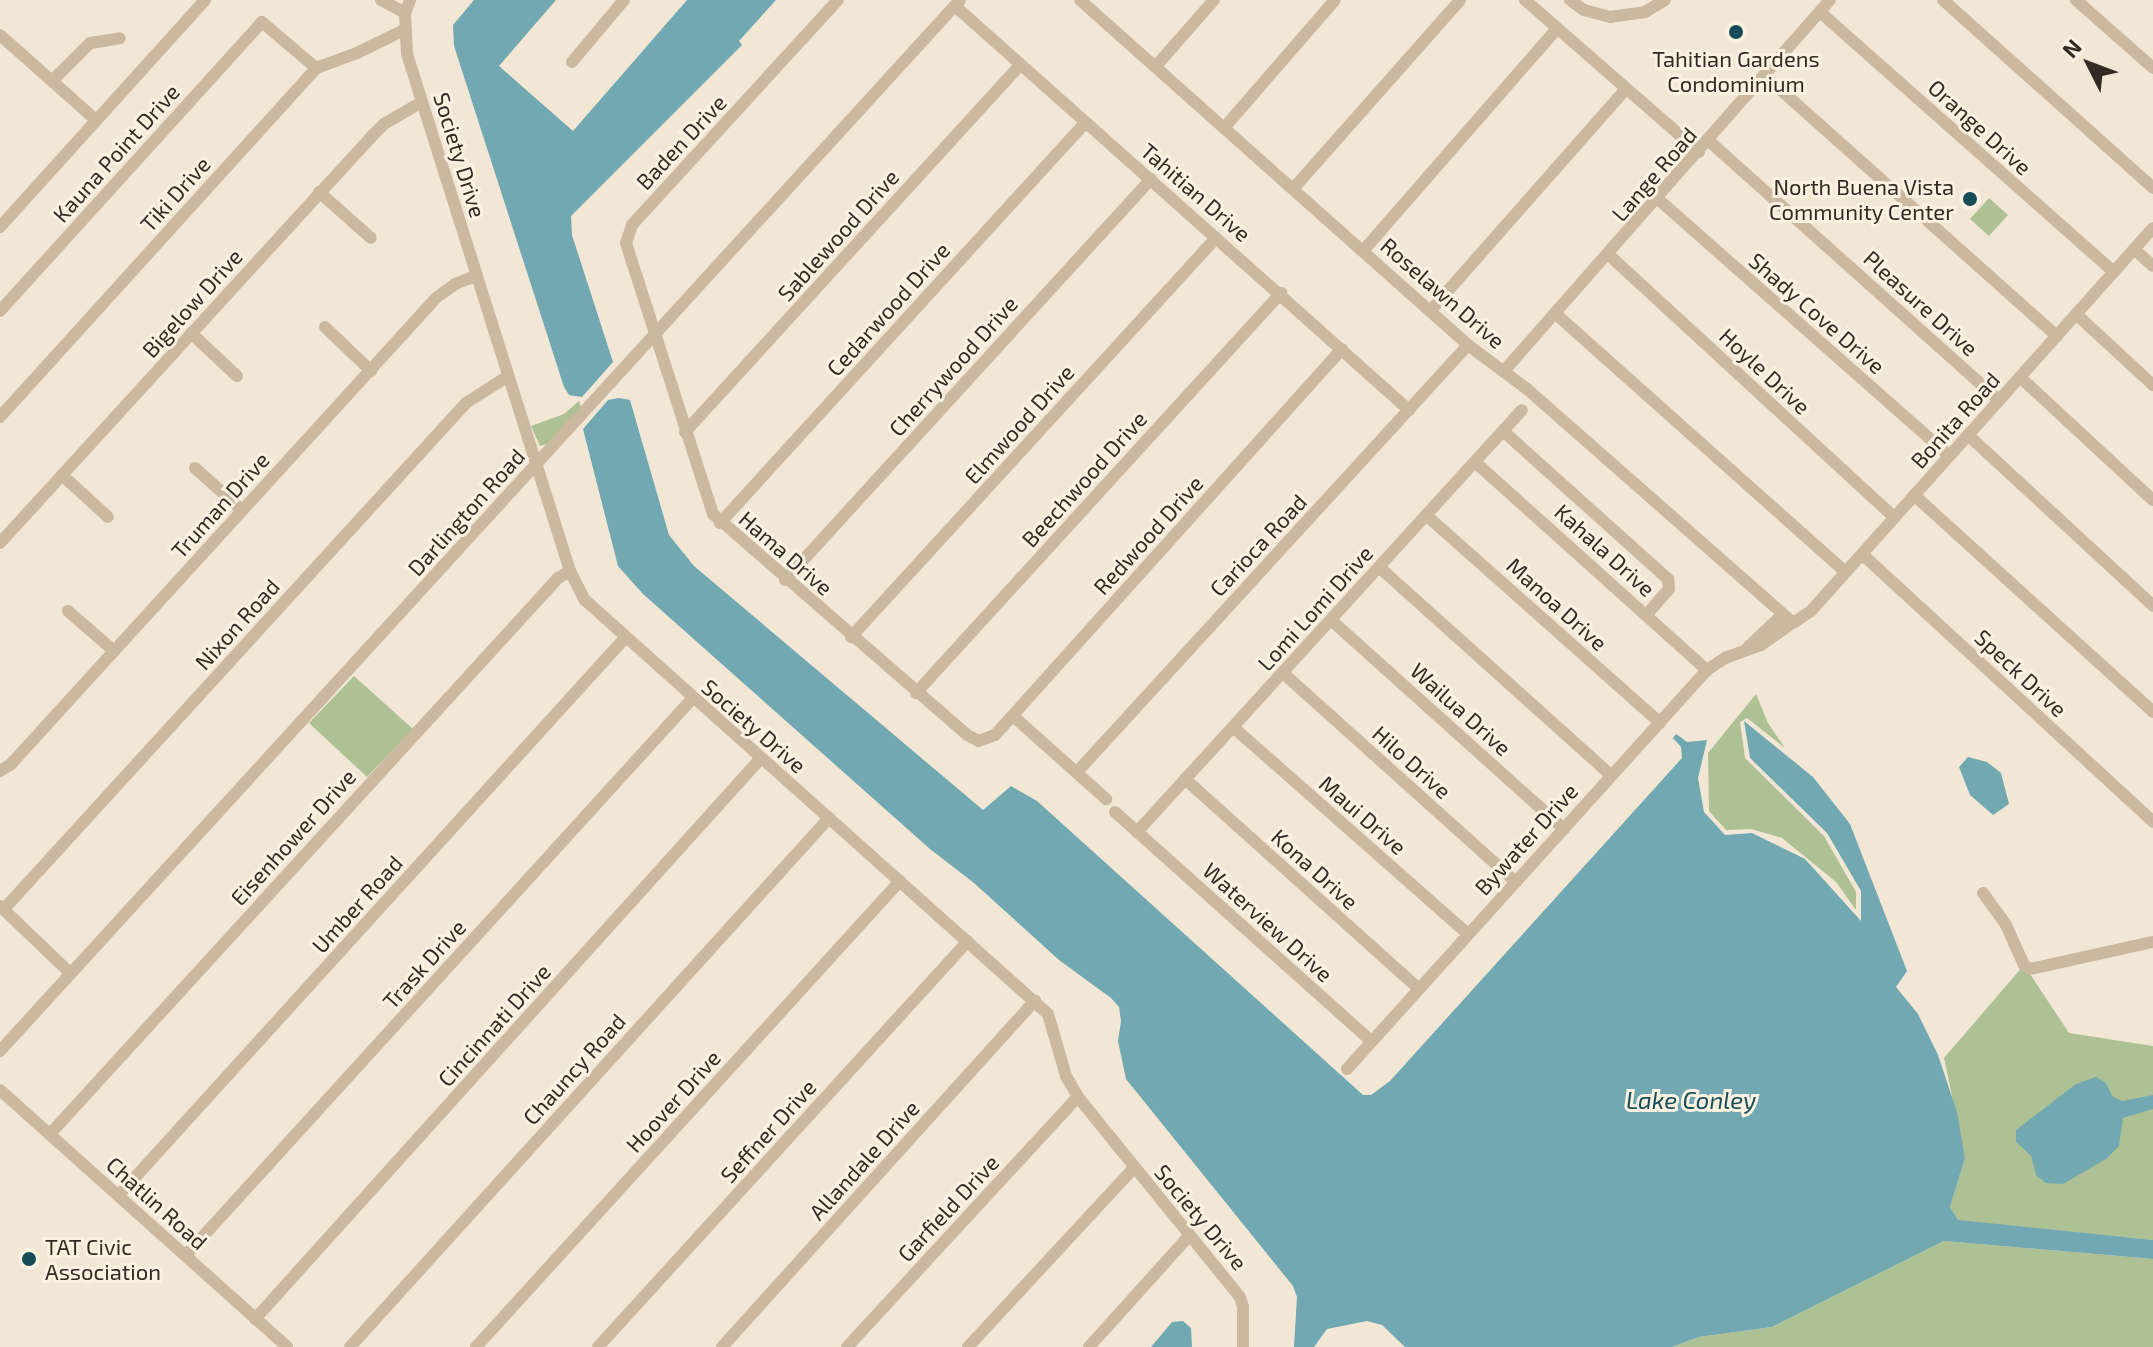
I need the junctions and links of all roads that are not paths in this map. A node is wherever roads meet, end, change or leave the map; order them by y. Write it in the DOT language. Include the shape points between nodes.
graph roads {
  1 [pos="205,0"];
  2 [pos="381,0"];
  3 [pos="410,0"];
  4 [pos="624,0"];
  5 [pos="838,0"];
  6 [pos="1214,0"];
  7 [pos="1335,0"];
  8 [pos="1460,0"];
  9 [pos="1525,0"];
  10 [pos="1570,0"];
  11 [pos="1665,0"];
  12 [pos="1830,0"];
  13 [pos="1943,0"];
  14 [pos="2076,0"];
  15 [pos="1086,2"];
  16 [pos="957,3"];
  17 [pos="1820,12"];
  18 [pos="405,13"];
  19 [pos="1557,29"];
  20 [pos="404,30"];
  21 [pos="0,35"];
  22 [pos="120,38"];
  23 [pos="572,62"];
  24 [pos="1020,65"];
  25 [pos="1156,66"];
  26 [pos="316,68"];
  27 [pos="2153,68"];
  28 [pos="1765,76"];
  29 [pos="53,80"];
  30 [pos="1626,89"];
  31 [pos="422,102"];
  32 [pos="95,119"];
  33 [pos="1085,123"];
  34 [pos="1224,128"];
  35 [pos="1709,141"];
  36 [pos="1699,152"];
  37 [pos="1151,179"];
  38 [pos="2153,188"];
  39 [pos="1293,189"];
  40 [pos="319,192"];
  41 [pos="1658,199"];
  42 [pos="0,227"];
  43 [pos="2153,228"];
  44 [pos="371,238"];
  45 [pos="1216,238"];
  46 [pos="2134,249"];
  47 [pos="1363,251"];
  48 [pos="1609,255"];
  49 [pos="2153,266"];
  50 [pos="2114,272"];
  51 [pos="476,276"];
  52 [pos="1281,293"];
  53 [pos="1431,310"];
  54 [pos="0,311"];
  55 [pos="2076,314"];
  56 [pos="1557,315"];
  57 [pos="325,327"];
  58 [pos="191,333"];
  59 [pos="653,335"];
  60 [pos="2057,336"];
  61 [pos="1468,345"];
  62 [pos="1342,349"];
  63 [pos="371,371"];
  64 [pos="1504,371"];
  65 [pos="237,376"];
  66 [pos="508,376"];
  67 [pos="2020,377"];
  68 [pos="2153,385"];
  69 [pos="1999,400"];
  70 [pos="1409,410"];
  71 [pos="1522,410"];
  72 [pos="0,417"];
  73 [pos="1503,431"];
  74 [pos="685,432"];
  75 [pos="1968,435"];
  76 [pos="1949,456"];
  77 [pos="1475,462"];
  78 [pos="536,465"];
  79 [pos="195,468"];
  80 [pos="62,475"];
  81 [pos="1914,495"];
  82 [pos="2153,500"];
  83 [pos="242,510"];
  84 [pos="1426,515"];
  85 [pos="108,517"];
  86 [pos="1894,517"];
  87 [pos="720,523"];
  88 [pos="0,543"];
  89 [pos="1862,554"];
  90 [pos="1379,567"];
  91 [pos="570,571"];
  92 [pos="1845,572"];
  93 [pos="785,580"];
  94 [pos="2153,606"];
  95 [pos="68,611"];
  96 [pos="1647,614"];
  97 [pos="1782,615"];
  98 [pos="1331,620"];
  99 [pos="1793,623"];
  100 [pos="851,637"];
  101 [pos="624,639"];
  102 [pos="1745,650"];
  103 [pos="114,651"];
  104 [pos="1707,670"];
  105 [pos="1283,673"];
  106 [pos="916,693"];
  107 [pos="692,699"];
  108 [pos="2153,712"];
  109 [pos="1013,716"];
  110 [pos="1660,723"];
  111 [pos="1233,727"];
  112 [pos="979,741"];
  113 [pos="761,758"];
  114 [pos="0,771"];
  115 [pos="1077,772"];
  116 [pos="1611,775"];
  117 [pos="1185,779"];
  118 [pos="1106,799"];
  119 [pos="1115,812"];
  120 [pos="829,818"];
  121 [pos="2153,822"];
  122 [pos="1564,829"];
  123 [pos="1137,832"];
  124 [pos="900,881"];
  125 [pos="1516,882"];
  126 [pos="1983,893"];
  127 [pos="2,907"];
  128 [pos="1467,933"];
  129 [pos="968,941"];
  130 [pos="2153,942"];
  131 [pos="70,973"];
  132 [pos="1418,988"];
  133 [pos="1035,1001"];
  134 [pos="1371,1041"];
  135 [pos="0,1051"];
  136 [pos="1347,1069"];
  137 [pos="0,1090"];
  138 [pos="1078,1097"];
  139 [pos="50,1134"];
  140 [pos="1134,1168"];
  141 [pos="119,1195"];
  142 [pos="1189,1236"];
  143 [pos="186,1255"];
  144 [pos="255,1319"];
  145 [pos="287,1347"];
  146 [pos="350,1347"];
  147 [pos="476,1347"];
  148 [pos="598,1347"];
  149 [pos="722,1347"];
  150 [pos="847,1347"];
  151 [pos="968,1347"];
  152 [pos="1089,1347"];
  153 [pos="1243,1347"];
  1 -- 32 [label="street"];
  2 -- 18 [label="street"];
  3 -- 18 [label="street, Society Drive"];
  4 -- 23 [label="street"];
  5 -- 59 [label="street, Baden Drive" via="629,229 626,243"];
  6 -- 25 [label="street"];
  7 -- 34 [label="street"];
  8 -- 39 [label="street"];
  9 -- 19 [label="street"];
  10 -- 11 [label="street" via="1610,17 1645,12"];
  12 -- 17 [label="street, Lange Road"];
  13 -- 38 [label="street"];
  14 -- 27 [label="street"];
  15 -- 25 [label="street, Roselawn Drive"];
  16 -- 24 [label="street, Tahitian Drive"];
  16 -- 59 [label="street, Darlington Road"];
  17 -- 28 [label="street, Lange Road"];
  17 -- 50 [label="street, Orange Drive"];
  18 -- 20 [label="street, Society Drive"];
  19 -- 30 [label="street"];
  19 -- 47 [label="street"];
  20 -- 26 [label="street, Tiki Drive"];
  20 -- 31 [label="street, Society Drive"];
  21 -- 29 [label="street"];
  22 -- 29 [label="street" via="90,43"];
  24 -- 33 [label="street, Tahitian Drive"];
  24 -- 74 [label="street, Sablewood Drive"];
  25 -- 34 [label="street, Roselawn Drive"];
  26 -- 54 [label="street, Kauna Point Drive" via="262,22"];
  26 -- 72 [label="street, Tiki Drive"];
  28 -- 35 [label="street, Lange Road"];
  28 -- 60 [label="street"];
  29 -- 32 [label="street"];
  30 -- 36 [label="street"];
  30 -- 53 [label="street"];
  31 -- 40 [label="street, Bigelow Drive" via="384,124"];
  31 -- 51 [label="street, Society Drive"];
  32 -- 42 [label="street"];
  33 -- 37 [label="street, Tahitian Drive"];
  33 -- 87 [label="street, Cedarwood Drive"];
  34 -- 39 [label="street, Roselawn Drive"];
  35 -- 36 [label="street, Lange Road"];
  35 -- 69 [label="street, Pleasure Drive"];
  36 -- 41 [label="street, Lange Road"];
  37 -- 45 [label="street, Tahitian Drive"];
  37 -- 93 [label="street, Cherrywood Drive"];
  39 -- 47 [label="street, Roselawn Drive"];
  40 -- 44 [label="street"];
  40 -- 58 [label="street, Bigelow Drive"];
  41 -- 48 [label="street, Lange Road"];
  41 -- 76 [label="street, Shady Cove Drive"];
  43 -- 46 [label="street, Bonita Road"];
  45 -- 52 [label="street, Tahitian Drive"];
  45 -- 100 [label="street, Elmwood Drive"];
  46 -- 49 [label="street"];
  46 -- 50 [label="street, Bonita Road"];
  47 -- 53 [label="street, Roselawn Drive"];
  48 -- 56 [label="street, Lange Road"];
  48 -- 86 [label="street, Hoyle Drive"];
  50 -- 55 [label="street, Bonita Road"];
  51 -- 63 [label="street, Truman Drive" via="446,289"];
  51 -- 66 [label="street, Society Drive"];
  52 -- 62 [label="street, Tahitian Drive"];
  52 -- 106 [label="street, Beechwood Drive"];
  53 -- 61 [label="street, Roselawn Drive"];
  55 -- 60 [label="street, Bonita Road"];
  55 -- 68 [label="street"];
  56 -- 64 [label="street, Lange Road"];
  56 -- 92 [label="street"];
  57 -- 63 [label="street"];
  58 -- 65 [label="street"];
  58 -- 80 [label="street, Bigelow Drive"];
  59 -- 74 [label="street, Hama Drive"];
  59 -- 78 [label="street, Darlington Road"];
  60 -- 67 [label="street, Bonita Road"];
  61 -- 64 [label="street, Roselawn Drive"];
  61 -- 70 [label="street, Carioca Road"];
  62 -- 70 [label="street, Tahitian Drive"];
  62 -- 109 [label="street, Redwood Drive"];
  63 -- 83 [label="street, Truman Drive"];
  64 -- 97 [label="street, Roselawn Drive"];
  66 -- 78 [label="street, Society Drive"];
  66 -- 127 [label="street, Nixon Road" via="466,403"];
  67 -- 69 [label="street, Bonita Road"];
  67 -- 82 [label="street"];
  69 -- 75 [label="street, Bonita Road"];
  70 -- 115 [label="street, Carioca Road"];
  71 -- 73 [label="street, Lomi Lomi Drive"];
  73 -- 77 [label="street, Lomi Lomi Drive"];
  73 -- 96 [label="street" via="1668,579 1669,589"];
  74 -- 87 [label="street, Hama Drive" via="707,504"];
  75 -- 76 [label="street, Bonita Road"];
  75 -- 94 [label="street"];
  76 -- 81 [label="street, Bonita Road"];
  77 -- 84 [label="street, Lomi Lomi Drive"];
  77 -- 96 [label="street, Kahala Drive"];
  78 -- 91 [label="street, Society Drive"];
  78 -- 131 [label="street, Darlington Road"];
  79 -- 83 [label="street"];
  80 -- 85 [label="street"];
  80 -- 88 [label="street, Bigelow Drive"];
  81 -- 86 [label="street, Bonita Road"];
  81 -- 108 [label="street"];
  83 -- 103 [label="street, Truman Drive"];
  84 -- 90 [label="street, Lomi Lomi Drive"];
  84 -- 110 [label="street, Manoa Drive"];
  86 -- 89 [label="street, Bonita Road"];
  87 -- 93 [label="street, Hama Drive"];
  89 -- 92 [label="street, Bonita Road"];
  89 -- 121 [label="street, Speck Drive"];
  90 -- 98 [label="street, Lomi Lomi Drive"];
  90 -- 116 [label="street"];
  91 -- 101 [label="street, Society Drive" via="585,600"];
  91 -- 139 [label="street, Eisenhower Drive" via="558,578"];
  92 -- 99 [label="street, Bonita Road" via="1811,611"];
  93 -- 100 [label="street, Hama Drive"];
  95 -- 103 [label="street"];
  96 -- 104 [label="street, Kahala Drive"];
  97 -- 99 [label="street"];
  97 -- 102 [label="street, Bywater Drive"];
  98 -- 105 [label="street, Lomi Lomi Drive"];
  98 -- 122 [label="street, Wailua Drive"];
  99 -- 102 [label="street, Bywater Drive"];
  100 -- 106 [label="street, Hama Drive"];
  101 -- 107 [label="street, Society Drive"];
  101 -- 141 [label="street, Umber Road"];
  102 -- 104 [label="street, Bywater Drive"];
  103 -- 114 [label="street, Truman Drive"];
  104 -- 110 [label="street, Bywater Drive"];
  105 -- 111 [label="street, Lomi Lomi Drive"];
  105 -- 125 [label="street, Hilo Drive"];
  106 -- 112 [label="street, Hama Drive"];
  107 -- 113 [label="street, Society Drive"];
  107 -- 143 [label="street, Trask Drive"];
  109 -- 112 [label="street, Redwood Drive" via="995,735"];
  109 -- 115 [label="street"];
  110 -- 116 [label="street, Bywater Drive"];
  111 -- 117 [label="street, Lomi Lomi Drive"];
  111 -- 128 [label="street, Maui Drive"];
  113 -- 120 [label="street, Society Drive"];
  113 -- 144 [label="street, Cincinnati Drive"];
  115 -- 118 [label="street"];
  116 -- 122 [label="street, Bywater Drive"];
  117 -- 123 [label="street, Lomi Lomi Drive"];
  117 -- 132 [label="street, Kona Drive"];
  119 -- 123 [label="street, Waterview Drive"];
  120 -- 124 [label="street, Society Drive"];
  120 -- 146 [label="street, Chauncy Road"];
  122 -- 125 [label="street, Bywater Drive"];
  123 -- 134 [label="street, Waterview Drive"];
  124 -- 129 [label="street, Society Drive"];
  124 -- 147 [label="street, Hoover Drive"];
  125 -- 128 [label="street, Bywater Drive"];
  126 -- 130 [label="street" via="2030,969"];
  127 -- 131 [label="street"];
  128 -- 132 [label="street, Bywater Drive"];
  129 -- 133 [label="street, Society Drive"];
  129 -- 148 [label="street, Seffner Drive"];
  131 -- 135 [label="street, Darlington Road"];
  132 -- 134 [label="street, Bywater Drive"];
  133 -- 138 [label="street, Society Drive" via="1053,1023 1066,1076"];
  133 -- 149 [label="street, Allandale Drive"];
  134 -- 136 [label="street, Bywater Drive"];
  137 -- 139 [label="street, Chatlin Road"];
  138 -- 140 [label="street, Society Drive"];
  138 -- 150 [label="street, Garfield Drive"];
  139 -- 141 [label="street, Chatlin Road"];
  140 -- 142 [label="street, Society Drive"];
  140 -- 151 [label="street"];
  141 -- 143 [label="street, Chatlin Road"];
  142 -- 152 [label="street"];
  142 -- 153 [label="street, Society Drive" via="1240,1297"];
  143 -- 144 [label="street, Chatlin Road"];
  144 -- 145 [label="street, Chatlin Road"];
}
